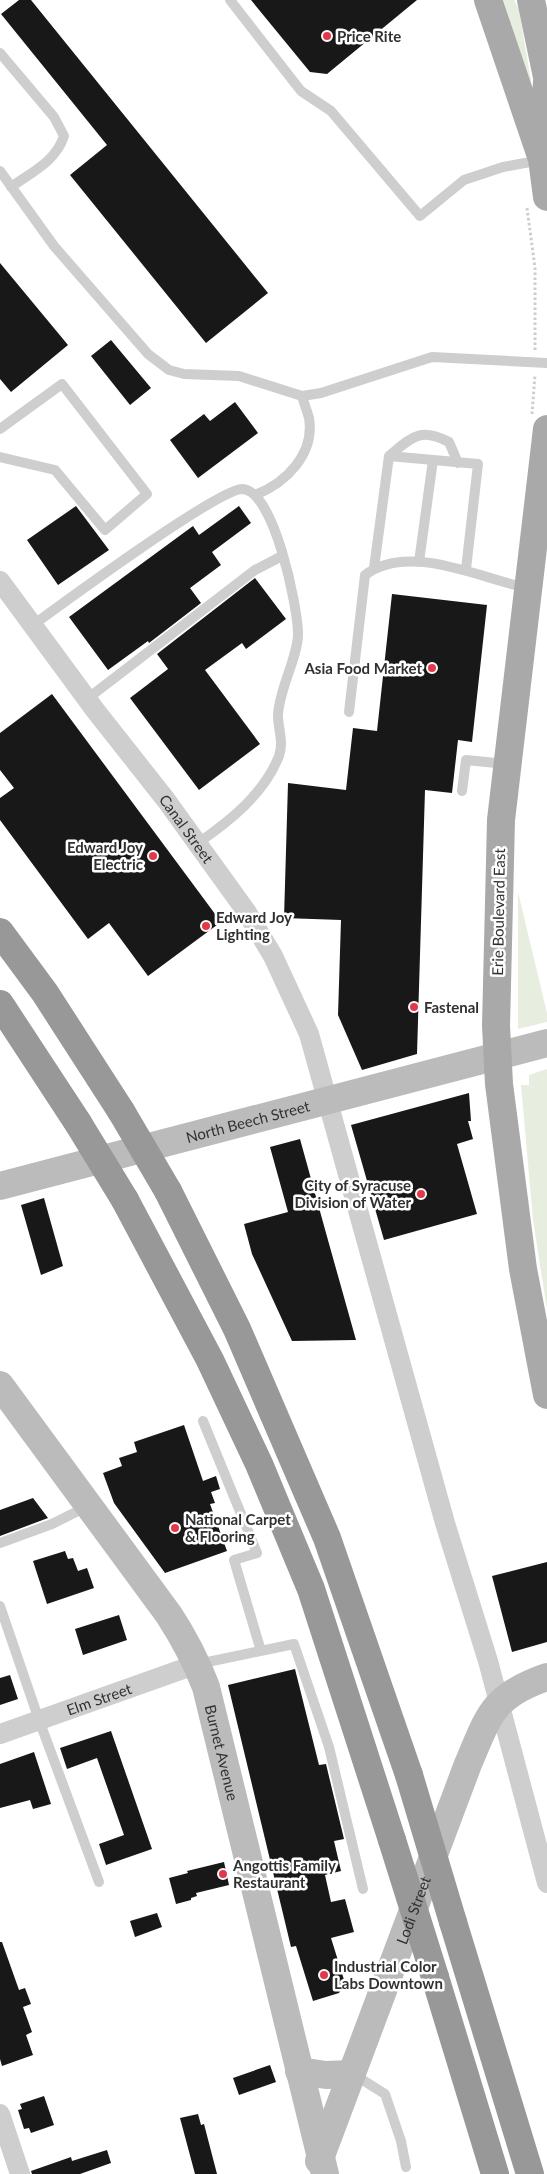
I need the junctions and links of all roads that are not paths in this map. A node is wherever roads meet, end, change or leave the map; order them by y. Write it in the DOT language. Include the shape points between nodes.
graph roads {
  1 [pos="230,0"];
  2 [pos="488,0"];
  3 [pos="532,0"];
  4 [pos="0,53"];
  5 [pos="547,79"];
  6 [pos="544,159"];
  7 [pos="0,171"];
  8 [pos="11,187"];
  9 [pos="537,202"];
  10 [pos="547,363"];
  11 [pos="302,396"];
  12 [pos="0,429"];
  13 [pos="547,429"];
  14 [pos="389,456"];
  15 [pos="0,457"];
  16 [pos="433,460"];
  17 [pos="458,462"];
  18 [pos="255,494"];
  19 [pos="282,556"];
  20 [pos="420,562"];
  21 [pos="374,568"];
  22 [pos="466,569"];
  23 [pos="0,581"];
  24 [pos="527,588"];
  25 [pos="33,625"];
  26 [pos="87,699"];
  27 [pos="349,712"];
  28 [pos="507,764"];
  29 [pos="462,791"];
  30 [pos="198,844"];
  31 [pos="0,932"];
  32 [pos="0,1004"];
  33 [pos="547,1043"];
  34 [pos="496,1057"];
  35 [pos="328,1102"];
  36 [pos="0,1186"];
  37 [pos="547,1395"];
  38 [pos="4,1396"];
  39 [pos="203,1421"];
  40 [pos="88,1505"];
  41 [pos="0,1543"];
  42 [pos="0,1606"];
  43 [pos="261,1651"];
  44 [pos="197,1664"];
  45 [pos="547,1677"];
  46 [pos="499,1702"];
  47 [pos="39,1720"];
  48 [pos="0,1734"];
  49 [pos="99,1882"];
  50 [pos="547,1883"];
  51 [pos="363,1889"];
  52 [pos="299,2071"];
  53 [pos="352,2074"];
  54 [pos="0,2114"];
  55 [pos="519,2136"];
  56 [pos="406,2167"];
  57 [pos="320,2168"];
  58 [pos="20,2174"];
  59 [pos="495,2174"];
  60 [pos="530,2174"];
  61 [pos="542,2174"];
  1 -- 6 [label="lane" via="301,91 332,111 420,216 464,180 503,167"];
  2 -- 6 [label="main road"];
  3 -- 5 [label="main road"];
  4 -- 8 [label="lane" via="54,117 64,136 60,148 51,158"];
  5 -- 6 [label="main road"];
  6 -- 9 [label="main road"];
  7 -- 8 [label="lane"];
  8 -- 11 [label="lane" via="54,246 148,354 169,370 184,374 239,376"];
  10 -- 11 [label="lane" via="432,356 321,393"];
  11 -- 18 [label="lane" via="309,420 307,446 294,470 272,488"];
  12 -- 15 [label="lane" via="62,384 147,494 105,530 55,470"];
  13 -- 24 [label="main road, Erie Boulevard East"];
  14 -- 16 [label="lane"];
  14 -- 17 [label="lane" via="413,436 435,435 449,442"];
  14 -- 21 [label="lane"];
  16 -- 17 [label="lane"];
  16 -- 20 [label="lane"];
  17 -- 22 [label="lane" via="478,464"];
  18 -- 19 [label="lane" via="264,504"];
  18 -- 25 [label="lane" via="244,489 231,492"];
  19 -- 26 [label="lane" via="248,576"];
  19 -- 30 [label="lane" via="296,606 298,636 278,715 279,755 261,789"];
  20 -- 21 [label="lane"];
  20 -- 22 [label="lane"];
  21 -- 27 [label="lane" via="364,575"];
  22 -- 24 [label="lane"];
  23 -- 25 [label="street, Canal Street"];
  24 -- 28 [label="main road, Erie Boulevard East"];
  25 -- 26 [label="street, Canal Street"];
  26 -- 30 [label="street, Canal Street"];
  28 -- 29 [label="lane" via="466,760"];
  28 -- 34 [label="main road, Erie Boulevard East" via="498,865"];
  30 -- 35 [label="street, Canal Street" via="246,911 273,956 309,1034"];
  31 -- 55 [label="highway, bridge" via="45,993 121,1111 168,1191 237,1329 327,1538 409,1775"];
  32 -- 59 [label="highway, bridge" via="125,1200 210,1360 270,1490 311,1589"];
  33 -- 34 [label="street, North Beech Street"];
  34 -- 35 [label="street, North Beech Street"];
  34 -- 37 [label="main road, Erie Boulevard East" via="523,1269"];
  35 -- 36 [label="street, North Beech Street"];
  35 -- 46 [label="street, Canal Street" via="444,1523"];
  38 -- 40 [label="street, Burnet Avenue"];
  39 -- 43 [label="lane" via="257,1553 234,1560"];
  40 -- 41 [label="lane" via="52,1524"];
  40 -- 44 [label="street, Burnet Avenue" via="169,1615"];
  42 -- 47 [label="lane"];
  43 -- 44 [label="lane"];
  43 -- 51 [label="lane" via="294,1644 329,1747"];
  44 -- 47 [label="street, Elm Street"];
  44 -- 52 [label="street, Burnet Avenue" via="206,1687"];
  45 -- 46 [label="street, Lodi Street" via="525,1684"];
  46 -- 50 [label="street, Canal Street"];
  46 -- 53 [label="street, Lodi Street" via="488,1717 468,1764"];
  47 -- 48 [label="street, Elm Street"];
  47 -- 49 [label="lane"];
  52 -- 53 [label="street"];
  52 -- 57 [label="street, Burnet Avenue"];
  53 -- 56 [label="lane" via="385,2094"];
  53 -- 57 [label="street, Lodi Street"];
  54 -- 58 [label="street"];
  55 -- 60 [label="highway"];
  55 -- 61 [label="highway"];
}
